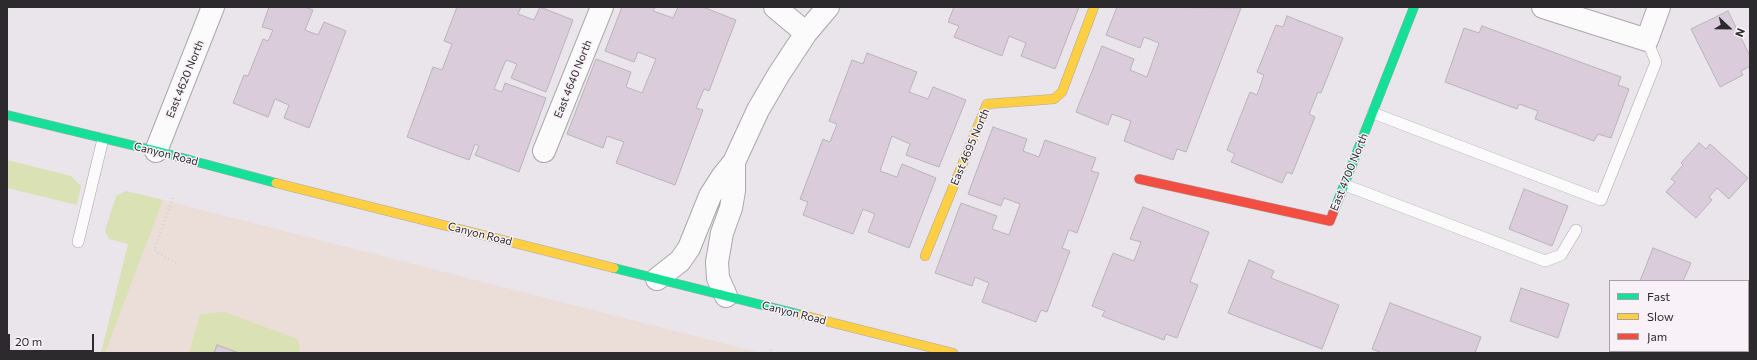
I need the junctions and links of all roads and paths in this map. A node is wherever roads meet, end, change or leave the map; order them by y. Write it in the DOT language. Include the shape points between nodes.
graph roads {
  1 [pos="213,7"];
  2 [pos="602,7"];
  3 [pos="775,7"];
  4 [pos="828,7"];
  5 [pos="1094,7"];
  6 [pos="1414,7"];
  7 [pos="1543,7"];
  8 [pos="1659,7"];
  9 [pos="806,33"];
  10 [pos="1647,40"];
  11 [pos="1373,113"];
  12 [pos="7,115"];
  13 [pos="103,139"];
  14 [pos="156,151"];
  15 [pos="544,151"];
  16 [pos="734,162"];
  17 [pos="1139,179"];
  18 [pos="1345,185"];
  19 [pos="173,198"];
  20 [pos="1576,230"];
  21 [pos="78,242"];
  22 [pos="925,256"];
  23 [pos="176,263"];
  24 [pos="657,279"];
  25 [pos="726,296"];
  26 [pos="772,348"];
  27 [pos="767,353"];
  28 [pos="953,353"];
  1 -- 14 [label="street, East 4620 North"];
  2 -- 15 [label="street, East 4640 North"];
  3 -- 9 [label="street"];
  4 -- 9 [label="street"];
  5 -- 22 [label="main road, East 4695 North" via="1062,92 1054,99 987,104"];
  6 -- 11 [label="main road, East 4700 North"];
  7 -- 10 [label="street"];
  8 -- 10 [label="street"];
  9 -- 16 [label="street" via="758,110"];
  10 -- 11 [label="lane" via="1656,62 1601,200"];
  11 -- 18 [label="main road, East 4700 North"];
  12 -- 13 [label="main road, Canyon Road"];
  13 -- 14 [label="main road, Canyon Road"];
  13 -- 21 [label="lane"];
  14 -- 24 [label="main road, Canyon Road"];
  16 -- 24 [label="street" via="710,196 689,248 675,266"];
  16 -- 25 [label="street" via="733,197 722,233 717,262 718,278"];
  17 -- 18 [label="main road, East 4700 North" via="1330,221"];
  18 -- 20 [label="lane" via="1545,261 1561,255"];
  19 -- 23 [label="path" via="154,250"];
  24 -- 25 [label="main road, Canyon Road"];
  25 -- 28 [label="main road, Canyon Road"];
  26 -- 27 [label="path"];
}
